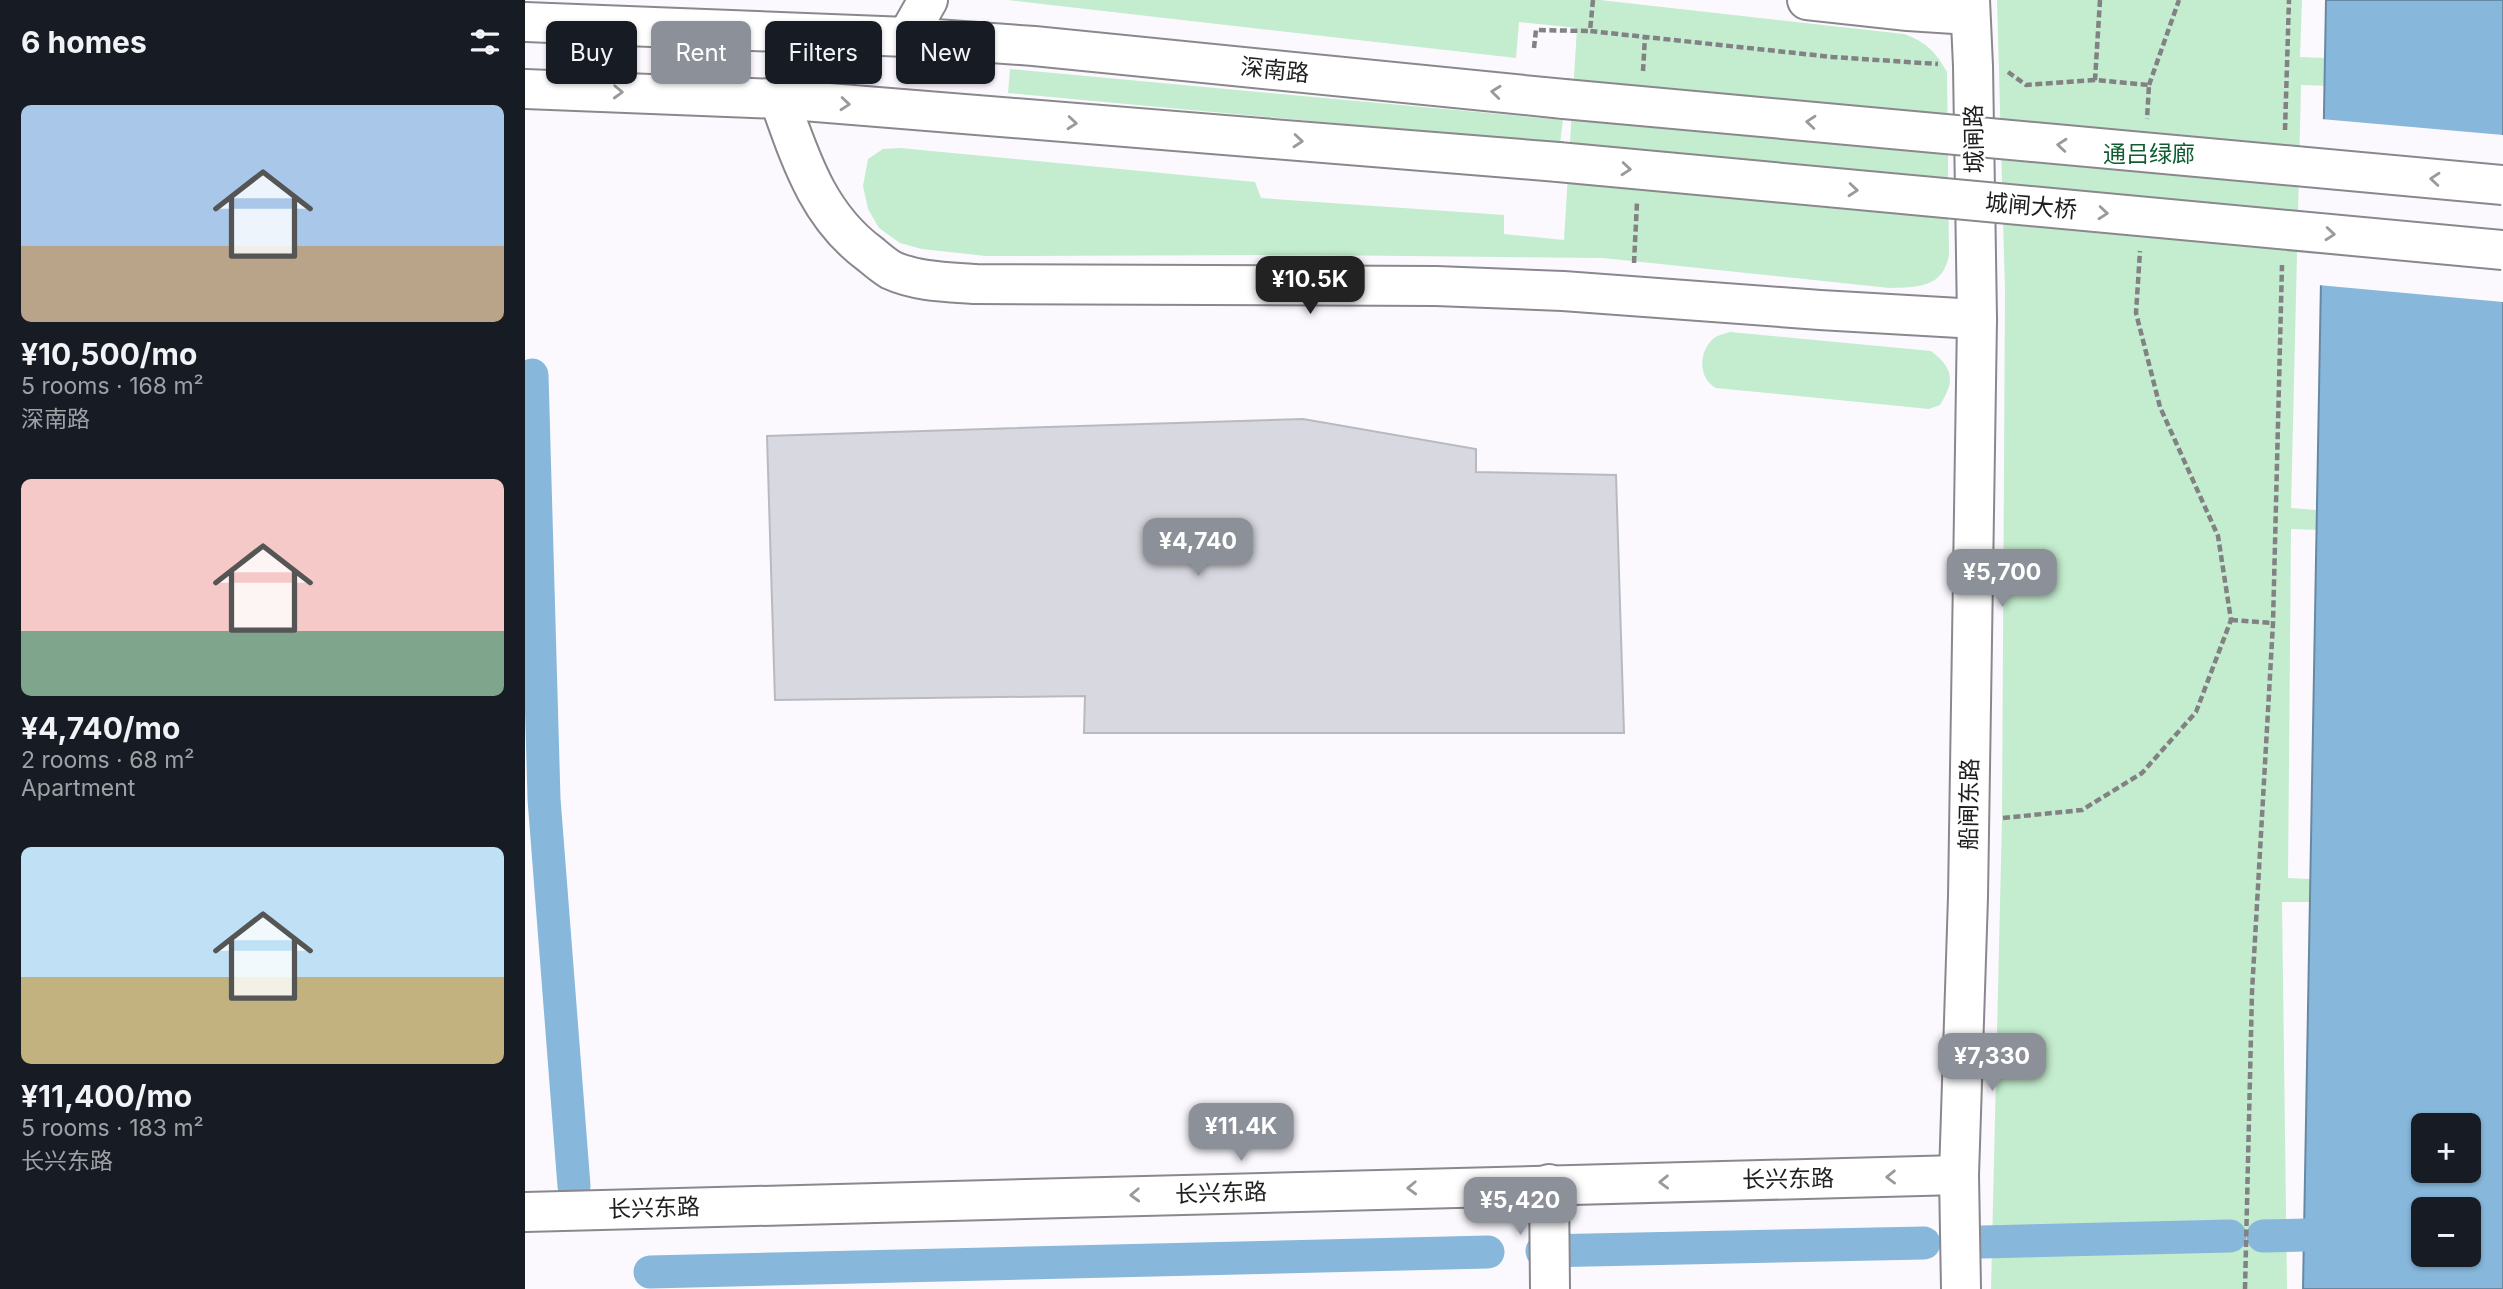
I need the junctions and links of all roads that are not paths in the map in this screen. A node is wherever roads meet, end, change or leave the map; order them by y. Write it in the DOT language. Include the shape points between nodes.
graph roads {
  1 [pos="928,0"];
  2 [pos="1807,0"];
  3 [pos="1970,7"];
  4 [pos="916,21"];
  5 [pos="525,22"];
  6 [pos="896,37"];
  7 [pos="995,43"];
  8 [pos="525,89"];
  9 [pos="779,99"];
  10 [pos="2503,185"];
  11 [pos="2503,250"];
  12 [pos="1977,319"];
  13 [pos="1959,1175"];
  14 [pos="1549,1184"];
  15 [pos="525,1212"];
  16 [pos="1550,1289"];
  17 [pos="1961,1289"];
  1 -- 4 [label="street"];
  2 -- 3 [label="street" via="1908,11"];
  3 -- 12 [label="street, 城闸路"];
  5 -- 6 [label="street, 深南路"];
  10 -- 7 [label="street, 深南路, one-way, bridge"];
  8 -- 9 [label="street, one-way"];
  9 -- 11 [label="street, 城闸大桥, one-way, bridge" via="1558,162"];
  9 -- 12 [label="street" via="809,181 832,216 856,244 891,270 933,281 1513,289"];
  12 -- 13 [label="street, 船闸东路"];
  13 -- 14 [label="street, 长兴东路, one-way"];
  13 -- 17 [label="street, 船闸东路"];
  14 -- 15 [label="street, 长兴东路, one-way"];
  14 -- 16 [label="street"];
}
